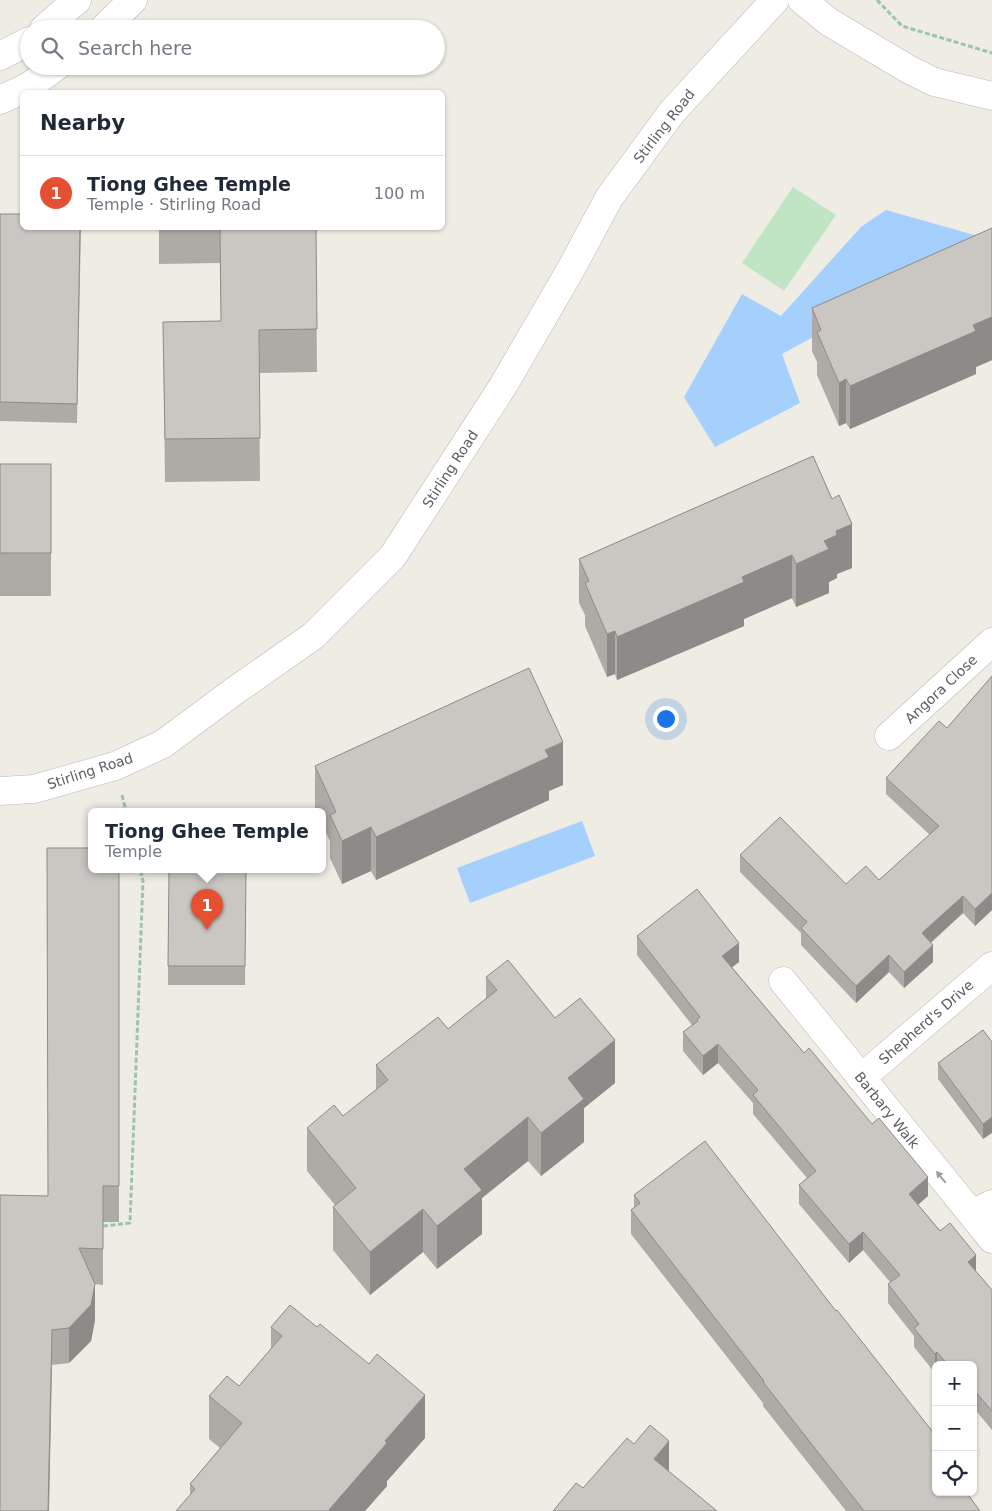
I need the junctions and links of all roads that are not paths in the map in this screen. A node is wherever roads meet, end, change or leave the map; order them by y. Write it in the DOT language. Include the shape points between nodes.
graph roads {
  1 [pos="77,0"];
  2 [pos="133,0"];
  3 [pos="775,0"];
  4 [pos="802,0"];
  5 [pos="54,20"];
  6 [pos="112,20"];
  7 [pos="20,46"];
  8 [pos="0,56"];
  9 [pos="45,75"];
  10 [pos="22,90"];
  11 [pos="20,91"];
  12 [pos="992,96"];
  13 [pos="0,100"];
  14 [pos="992,642"];
  15 [pos="889,736"];
  16 [pos="0,791"];
  17 [pos="992,966"];
  18 [pos="783,982"];
  19 [pos="861,1078"];
  20 [pos="982,1209"];
  21 [pos="992,1239"];
  1 -- 5 [label="street"];
  2 -- 6 [label="street"];
  3 -- 16 [label="street, Stirling Road" via="672,112 609,198 508,378 393,556 313,636 163,744 115,766 34,789"];
  4 -- 12 [label="street" via="829,22 908,69 934,82"];
  7 -- 8 [label="street"];
  9 -- 10 [label="street"];
  11 -- 13 [label="street"];
  14 -- 15 [label="street, Angora Close"];
  17 -- 19 [label="street, Shepherd's Drive"];
  18 -- 19 [label="street, Barbary Walk"];
  20 -- 19 [label="street, Barbary Walk, one-way"];
  20 -- 21 [label="street, Barbary Walk"];
}
